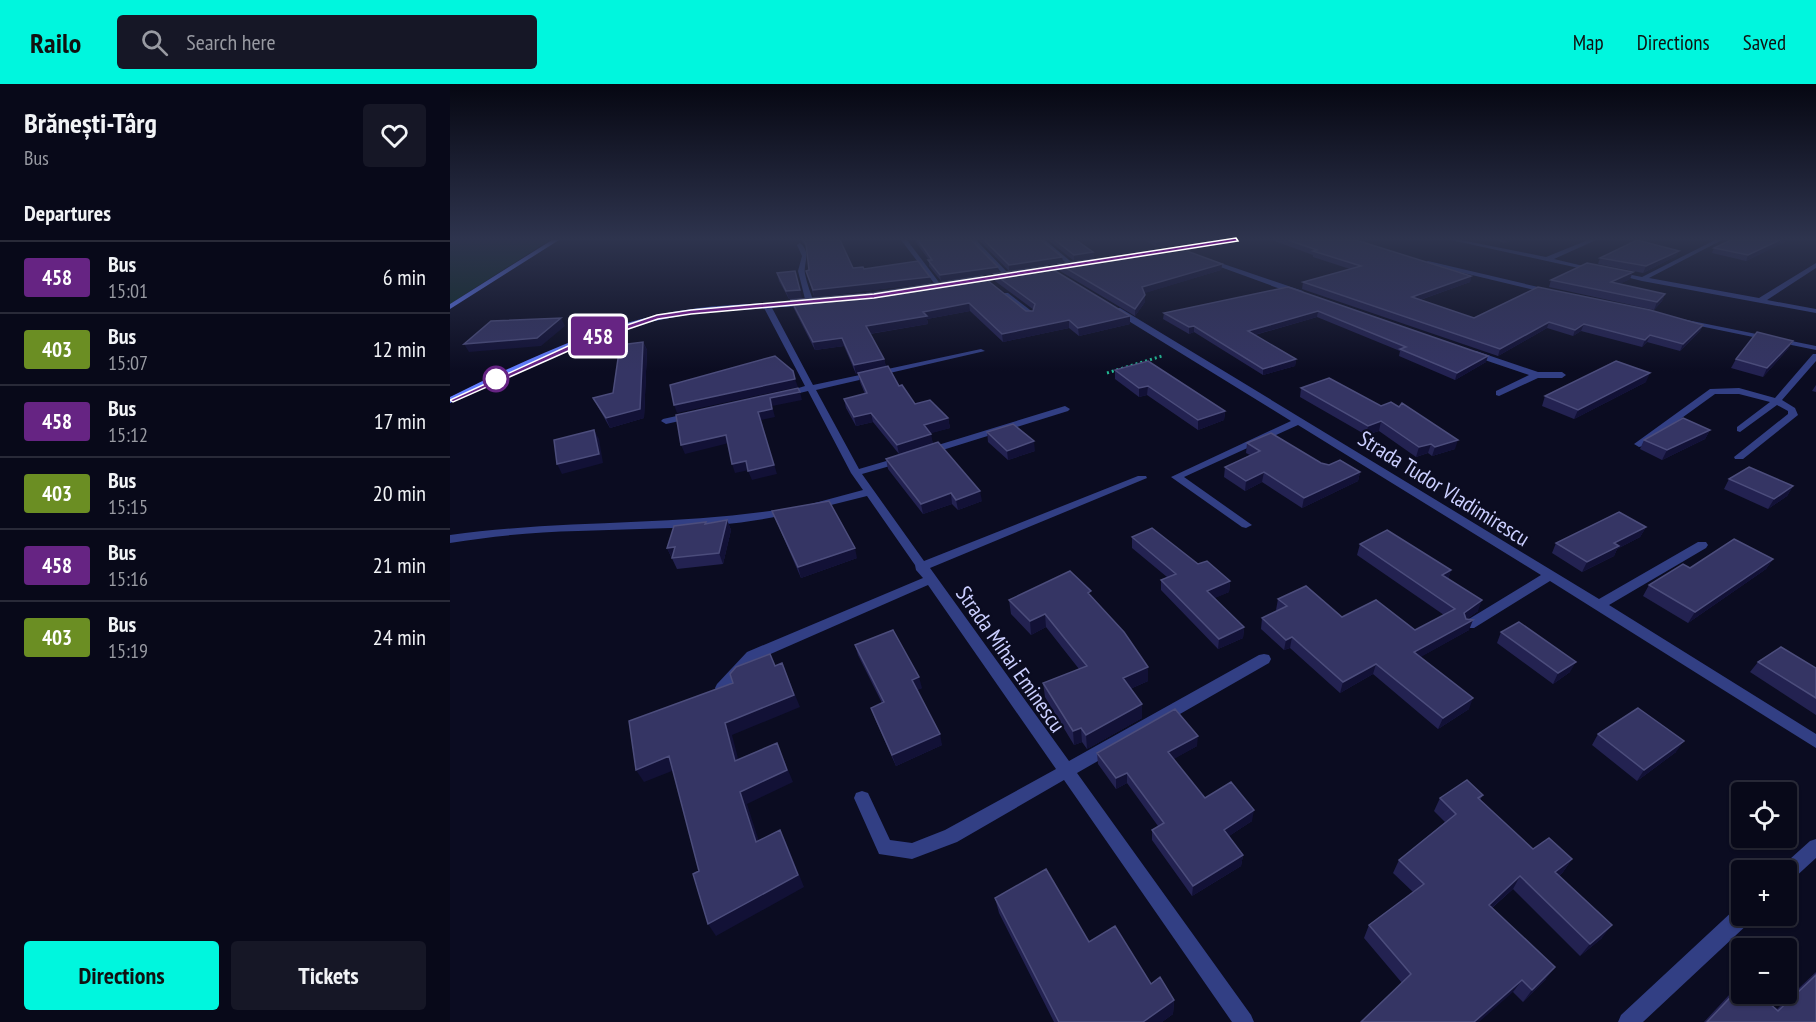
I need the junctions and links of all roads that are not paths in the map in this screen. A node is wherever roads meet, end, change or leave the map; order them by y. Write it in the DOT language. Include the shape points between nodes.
graph roads {
  1 [pos="487,284"];
  2 [pos="805,284"];
  3 [pos="991,284"];
  4 [pos="1274,284"];
  5 [pos="1518,284"];
  6 [pos="1668,284"];
  7 [pos="1787,284"];
  8 [pos="951,285"];
  9 [pos="939,286"];
  10 [pos="929,288"];
  11 [pos="1562,294"];
  12 [pos="1312,297"];
  13 [pos="1761,301"];
  14 [pos="819,302"];
  15 [pos="810,303"];
  16 [pos="767,306"];
  17 [pos="1111,306"];
  18 [pos="450,307"];
  19 [pos="1816,311"];
  20 [pos="1031,315"];
  21 [pos="1677,319"];
  22 [pos="1816,348"];
  23 [pos="981,351"];
  24 [pos="1469,352"];
  25 [pos="1816,356"];
  26 [pos="1537,375"];
  27 [pos="1562,375"];
  28 [pos="810,388"];
  29 [pos="1499,393"];
  30 [pos="776,396"];
  31 [pos="450,400"];
  32 [pos="1777,401"];
  33 [pos="1065,409"];
  34 [pos="699,414"];
  35 [pos="1298,421"];
  36 [pos="666,422"];
  37 [pos="1740,429"];
  38 [pos="1639,444"];
  39 [pos="922,453"];
  40 [pos="911,456"];
  41 [pos="1739,457"];
  42 [pos="856,473"];
  43 [pos="1142,478"];
  44 [pos="868,492"];
  45 [pos="1246,525"];
  46 [pos="450,539"];
  47 [pos="1702,545"];
  48 [pos="920,567"];
  49 [pos="1549,576"];
  50 [pos="929,580"];
  51 [pos="1599,605"];
  52 [pos="1470,625"];
  53 [pos="1264,659"];
  54 [pos="722,688"];
  55 [pos="1816,742"];
  56 [pos="1064,770"];
  57 [pos="862,798"];
  58 [pos="1816,847"];
  59 [pos="1797,864"];
  60 [pos="1731,926"];
  61 [pos="1244,1022"];
  62 [pos="1628,1022"];
  1 -- 18 [label="main road"];
  2 -- 15 [label="street"];
  3 -- 20 [label="street"];
  4 -- 12 [label="street"];
  5 -- 11 [label="street"];
  6 -- 13 [label="street"];
  7 -- 13 [label="street"];
  8 -- 9 [label="main road"];
  9 -- 10 [label="main road"];
  13 -- 19 [label="street"];
  14 -- 15 [label="main road"];
  15 -- 16 [label="main road"];
  16 -- 28 [label="street, Strada Mihai Eminescu"];
  16 -- 31 [label="main road" via="691,312 625,326 539,359"];
  17 -- 35 [label="street, Strada Tudor Vladimirescu"];
  21 -- 22 [label="street"];
  23 -- 28 [label="street"];
  24 -- 26 [label="street"];
  25 -- 32 [label="street"];
  26 -- 27 [label="street"];
  26 -- 29 [label="street"];
  28 -- 30 [label="street"];
  28 -- 42 [label="street, Strada Mihai Eminescu"];
  32 -- 37 [label="street"];
  32 -- 38 [label="street" via="1738,391 1713,391"];
  32 -- 41 [label="street" via="1793,415"];
  33 -- 39 [label="street"];
  34 -- 36 [label="street"];
  35 -- 45 [label="street" via="1176,477"];
  35 -- 49 [label="street, Strada Tudor Vladimirescu"];
  40 -- 42 [label="street"];
  42 -- 44 [label="street, Strada Mihai Eminescu"];
  43 -- 48 [label="street"];
  44 -- 46 [label="street" via="802,508 673,525 529,530"];
  44 -- 48 [label="street, Strada Mihai Eminescu"];
  47 -- 51 [label="street"];
  48 -- 50 [label="street, Strada Mihai Eminescu"];
  49 -- 51 [label="street, Strada Tudor Vladimirescu"];
  49 -- 52 [label="street"];
  50 -- 54 [label="street" via="752,657"];
  50 -- 56 [label="street, Strada Mihai Eminescu"];
  51 -- 55 [label="street, Strada Tudor Vladimirescu"];
  53 -- 56 [label="street"];
  56 -- 57 [label="street" via="951,836 912,851 885,848"];
  56 -- 61 [label="street, Strada Mihai Eminescu"];
  58 -- 59 [label="street"];
  60 -- 62 [label="street"];
}
